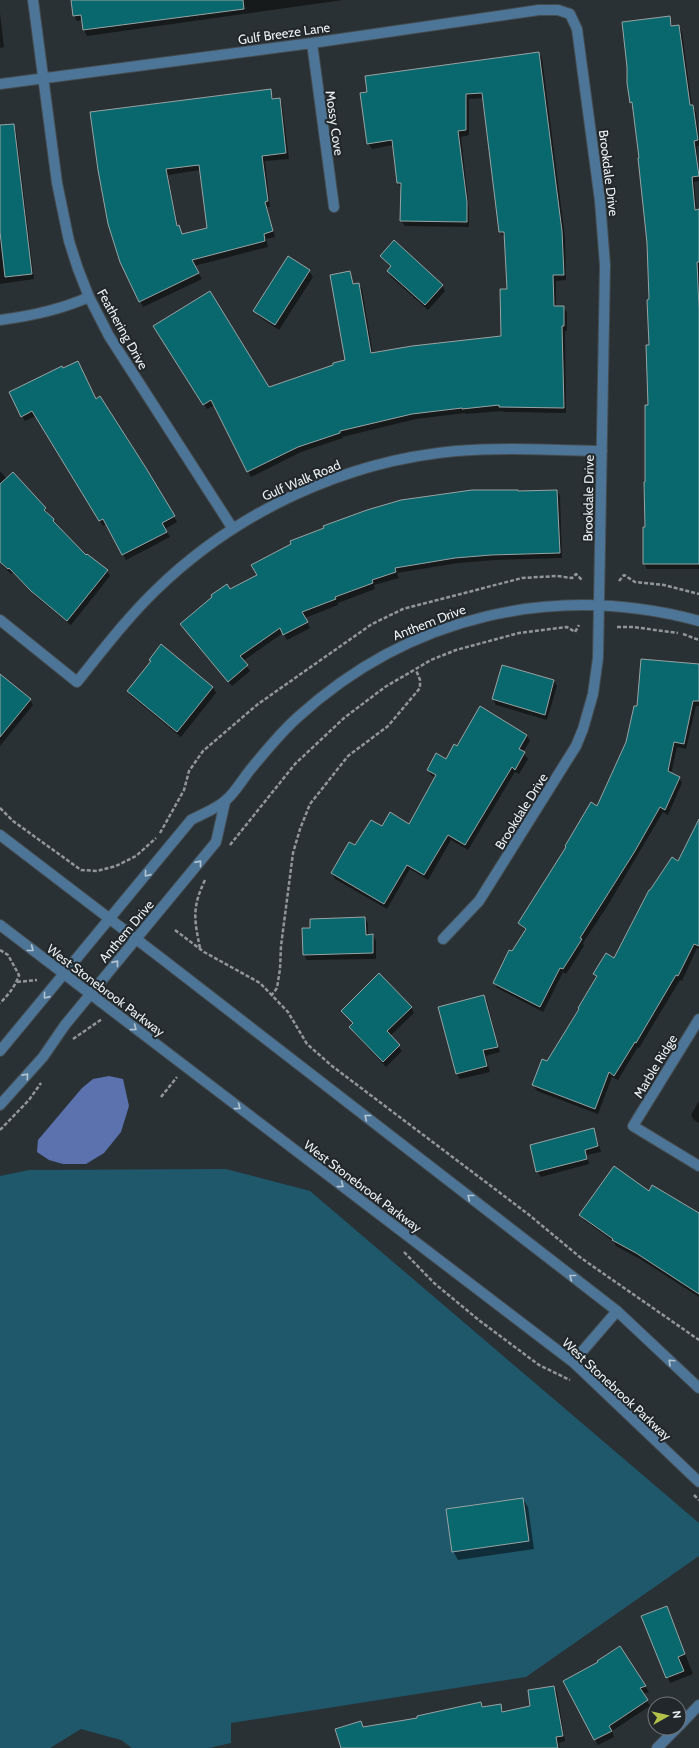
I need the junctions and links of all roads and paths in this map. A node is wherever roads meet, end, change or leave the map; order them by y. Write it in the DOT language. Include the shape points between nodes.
graph roads {
  1 [pos="33,0"];
  2 [pos="570,14"];
  3 [pos="312,43"];
  4 [pos="43,78"];
  5 [pos="0,84"];
  6 [pos="334,207"];
  7 [pos="89,297"];
  8 [pos="0,320"];
  9 [pos="602,451"];
  10 [pos="233,529"];
  11 [pos="619,582"];
  12 [pos="699,594"];
  13 [pos="599,604"];
  14 [pos="0,620"];
  15 [pos="699,621"];
  16 [pos="580,625"];
  17 [pos="617,627"];
  18 [pos="699,640"];
  19 [pos="416,670"];
  20 [pos="225,802"];
  21 [pos="0,808"];
  22 [pos="0,835"];
  23 [pos="226,850"];
  24 [pos="97,871"];
  25 [pos="209,874"];
  26 [pos="110,919"];
  27 [pos="0,925"];
  28 [pos="175,930"];
  29 [pos="136,939"];
  30 [pos="442,939"];
  31 [pos="200,949"];
  32 [pos="0,950"];
  33 [pos="64,974"];
  34 [pos="37,980"];
  35 [pos="17,982"];
  36 [pos="91,994"];
  37 [pos="271,996"];
  38 [pos="0,1003"];
  39 [pos="102,1019"];
  40 [pos="699,1019"];
  41 [pos="70,1042"];
  42 [pos="0,1052"];
  43 [pos="171,1072"];
  44 [pos="177,1077"];
  45 [pos="41,1082"];
  46 [pos="183,1082"];
  47 [pos="161,1097"];
  48 [pos="0,1105"];
  49 [pos="0,1130"];
  50 [pos="699,1166"];
  51 [pos="398,1247"];
  52 [pos="617,1311"];
  53 [pos="699,1340"];
  54 [pos="573,1362"];
  55 [pos="576,1383"];
  56 [pos="699,1388"];
  57 [pos="699,1482"];
  58 [pos="689,1490"];
  59 [pos="699,1500"];
  60 [pos="699,1705"];
  61 [pos="687,1718"];
  62 [pos="669,1736"];
  63 [pos="657,1748"];
  1 -- 4 [label="street, Feathering Drive"];
  2 -- 3 [label="street, Gulf Breeze Lane" via="558,10 539,10"];
  2 -- 9 [label="street, Brookdale Drive" via="578,29 603,232 605,297"];
  3 -- 4 [label="street, Gulf Breeze Lane"];
  3 -- 6 [label="street, Mossy Cove"];
  4 -- 5 [label="street, Gulf Breeze Lane"];
  4 -- 7 [label="street, Feathering Drive" via="62,212 71,248"];
  7 -- 8 [label="street" via="42,314"];
  7 -- 10 [label="street, Feathering Drive" via="120,354"];
  9 -- 10 [label="street, Gulf Walk Road" via="486,449 397,460 312,487 271,506"];
  9 -- 13 [label="street, Brookdale Drive"];
  10 -- 14 [label="street, Gulf Walk Road" via="180,568 156,590 112,638 77,682"];
  11 -- 12 [label="path" via="624,575 635,582 664,585"];
  13 -- 15 [label="street, Anthem Drive" via="652,610"];
  13 -- 20 [label="street, Anthem Drive" via="538,606 479,617 423,636 395,649 344,680 297,718 276,739"];
  13 -- 30 [label="street, Brookdale Drive" via="594,694 576,746 479,902"];
  16 -- 19 [label="path" via="575,632 566,627 519,633 456,650"];
  17 -- 18 [label="path" via="683,634"];
  19 -- 23 [label="path" via="385,687 338,723 295,764"];
  19 -- 37 [label="path" via="420,688 388,726 348,756 310,804 293,853 280,969 277,988"];
  20 -- 26 [label="street, Anthem Drive, one-way" via="191,820"];
  29 -- 20 [label="street, Anthem Drive, one-way" via="216,842"];
  21 -- 24 [label="path" via="13,821 81,870"];
  22 -- 26 [label="street"];
  25 -- 31 [label="path" via="204,880 195,905 194,921"];
  26 -- 29 [label="street"];
  26 -- 33 [label="street, Anthem Drive"];
  27 -- 33 [label="street, West Stonebrook Parkway, one-way"];
  28 -- 31 [label="path"];
  36 -- 29 [label="street, Anthem Drive, one-way"];
  52 -- 29 [label="street, one-way"];
  31 -- 37 [label="path" via="260,983"];
  32 -- 35 [label="path" via="8,955 19,976"];
  33 -- 36 [label="street, West Stonebrook Parkway"];
  33 -- 42 [label="street, Anthem Drive, one-way"];
  34 -- 35 [label="path"];
  35 -- 38 [label="path"];
  48 -- 36 [label="street, Anthem Drive, one-way" via="43,1057"];
  36 -- 54 [label="street, West Stonebrook Parkway, one-way"];
  37 -- 53 [label="path" via="288,1012 307,1044 332,1066 528,1214 581,1258"];
  39 -- 41 [label="path"];
  40 -- 50 [label="street, Marble Ridge" via="633,1126"];
  43 -- 44 [label="path"];
  44 -- 46 [label="path"];
  44 -- 47 [label="path"];
  45 -- 49 [label="path"];
  51 -- 55 [label="path" via="434,1283 480,1321 539,1365"];
  52 -- 54 [label="street"];
  56 -- 52 [label="street, one-way"];
  54 -- 57 [label="street, West Stonebrook Parkway"];
  58 -- 59 [label="path"];
  60 -- 61 [label="street"];
  62 -- 63 [label="street"];
}
